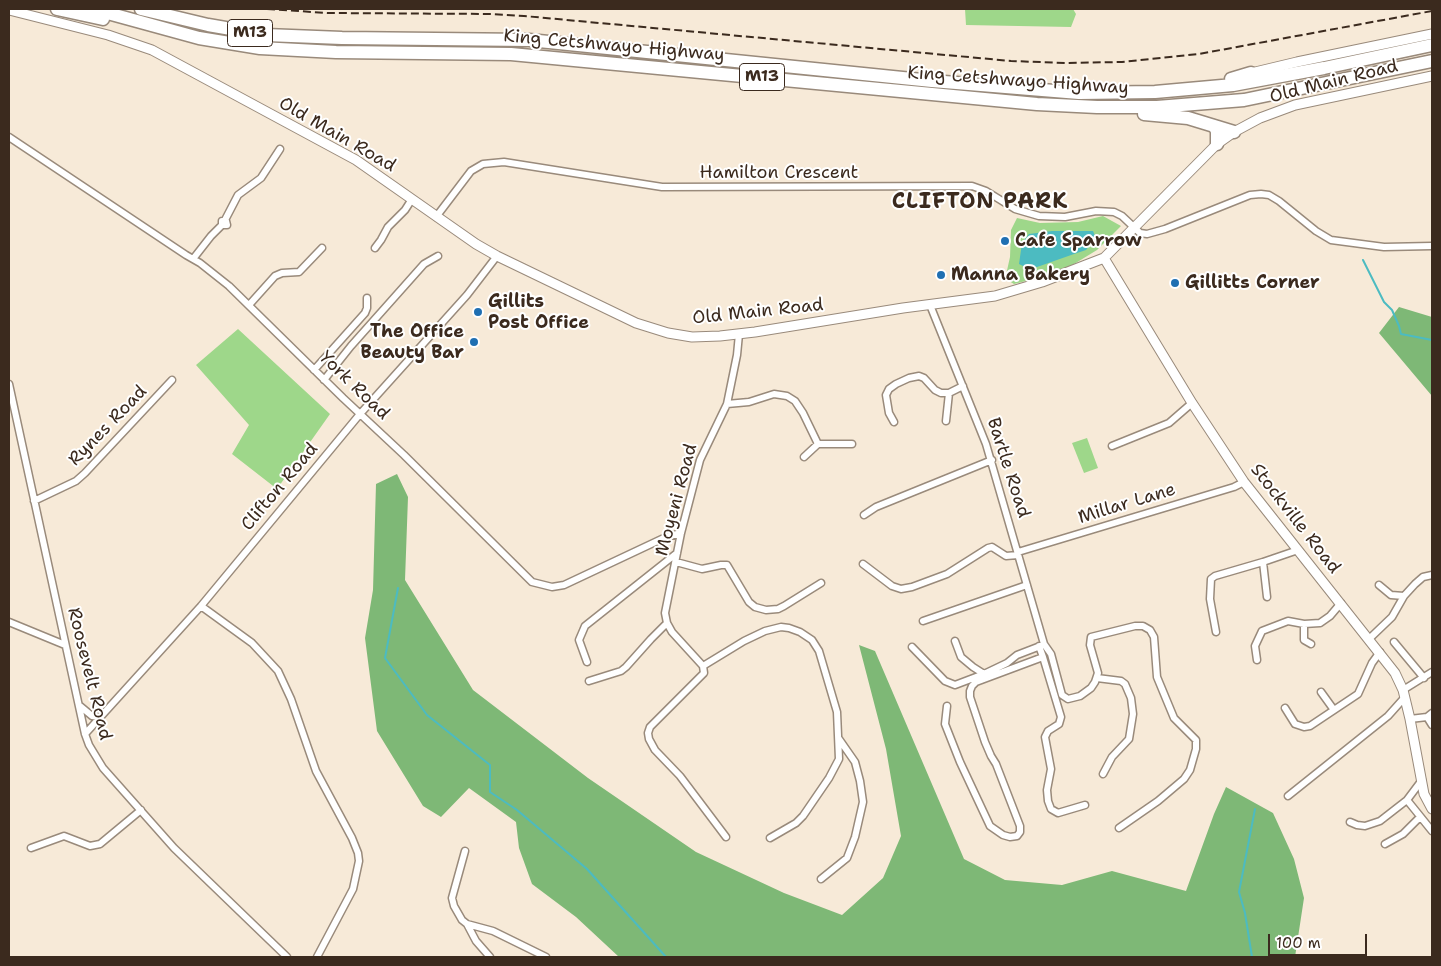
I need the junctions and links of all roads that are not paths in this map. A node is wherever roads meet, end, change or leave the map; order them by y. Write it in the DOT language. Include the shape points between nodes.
graph roads {
  1 [pos="57,9"];
  2 [pos="93,9"];
  3 [pos="141,9"];
  4 [pos="9,10"];
  5 [pos="154,11"];
  6 [pos="162,29"];
  7 [pos="1432,38"];
  8 [pos="1432,61"];
  9 [pos="1251,73"];
  10 [pos="1432,76"];
  11 [pos="1190,90"];
  12 [pos="1097,107"];
  13 [pos="1214,126"];
  14 [pos="1234,132"];
  15 [pos="9,137"];
  16 [pos="1217,144"];
  17 [pos="280,150"];
  18 [pos="412,199"];
  19 [pos="436,216"];
  20 [pos="1135,228"];
  21 [pos="1432,246"];
  22 [pos="322,248"];
  23 [pos="374,248"];
  24 [pos="438,256"];
  25 [pos="497,256"];
  26 [pos="192,258"];
  27 [pos="1104,258"];
  28 [pos="367,298"];
  29 [pos="249,305"];
  30 [pos="930,305"];
  31 [pos="739,334"];
  32 [pos="314,370"];
  33 [pos="172,380"];
  34 [pos="324,380"];
  35 [pos="9,384"];
  36 [pos="963,386"];
  37 [pos="949,393"];
  38 [pos="1192,403"];
  39 [pos="727,404"];
  40 [pos="360,414"];
  41 [pos="894,422"];
  42 [pos="946,422"];
  43 [pos="818,444"];
  44 [pos="852,444"];
  45 [pos="1112,446"];
  46 [pos="804,457"];
  47 [pos="992,460"];
  48 [pos="1244,482"];
  49 [pos="34,501"];
  50 [pos="864,516"];
  51 [pos="681,534"];
  52 [pos="1298,550"];
  53 [pos="678,553"];
  54 [pos="1018,553"];
  55 [pos="676,562"];
  56 [pos="1263,562"];
  57 [pos="863,564"];
  58 [pos="1432,575"];
  59 [pos="821,582"];
  60 [pos="1027,585"];
  61 [pos="1379,585"];
  62 [pos="1404,596"];
  63 [pos="1267,597"];
  64 [pos="1341,603"];
  65 [pos="201,606"];
  66 [pos="924,621"];
  67 [pos="9,622"];
  68 [pos="667,623"];
  69 [pos="1304,624"];
  70 [pos="1216,632"];
  71 [pos="1369,639"];
  72 [pos="955,641"];
  73 [pos="1394,642"];
  74 [pos="1311,644"];
  75 [pos="1042,645"];
  76 [pos="66,646"];
  77 [pos="912,647"];
  78 [pos="1380,652"];
  79 [pos="1043,657"];
  80 [pos="1257,660"];
  81 [pos="587,662"];
  82 [pos="703,666"];
  83 [pos="1432,672"];
  84 [pos="984,674"];
  85 [pos="1097,678"];
  86 [pos="1424,678"];
  87 [pos="589,681"];
  88 [pos="1321,692"];
  89 [pos="1404,694"];
  90 [pos="79,706"];
  91 [pos="947,706"];
  92 [pos="1285,708"];
  93 [pos="1334,710"];
  94 [pos="1430,715"];
  95 [pos="100,718"];
  96 [pos="1410,719"];
  97 [pos="1432,725"];
  98 [pos="85,734"];
  99 [pos="839,739"];
  100 [pos="1103,774"];
  101 [pos="1422,780"];
  102 [pos="1288,796"];
  103 [pos="1407,800"];
  104 [pos="1085,805"];
  105 [pos="1432,809"];
  106 [pos="141,810"];
  107 [pos="1420,817"];
  108 [pos="1350,822"];
  109 [pos="1119,828"];
  110 [pos="1432,831"];
  111 [pos="726,837"];
  112 [pos="770,838"];
  113 [pos="1385,844"];
  114 [pos="31,848"];
  115 [pos="465,851"];
  116 [pos="821,879"];
  117 [pos="466,924"];
  118 [pos="287,957"];
  119 [pos="317,957"];
  120 [pos="490,957"];
  121 [pos="546,957"];
  1 -- 6 [label="highway"];
  2 -- 6 [label="highway, King Cetshwayo Highway / M13"];
  3 -- 5 [label="highway, King Cetshwayo Highway / M13"];
  4 -- 18 [label="street, Old Main Road" via="108,35 152,50 356,160"];
  5 -- 11 [label="highway, King Cetshwayo Highway / M13" via="208,25 273,36 530,40 1025,90 1108,94"];
  6 -- 12 [label="highway, King Cetshwayo Highway / M13" via="227,43 286,50 511,54"];
  7 -- 9 [label="street"];
  7 -- 11 [label="highway, King Cetshwayo Highway / M13" via="1267,80"];
  8 -- 12 [label="highway, King Cetshwayo Highway / M13" via="1244,100 1179,106"];
  9 -- 11 [label="highway"];
  10 -- 14 [label="street, Old Main Road" via="1295,105"];
  12 -- 13 [label="highway" via="1188,118"];
  13 -- 14 [label="highway"];
  13 -- 16 [label="highway" via="1218,131"];
  14 -- 16 [label="street, Old Main Road"];
  15 -- 26 [label="street, York Road"];
  16 -- 20 [label="street, Old Main Road"];
  17 -- 26 [label="street" via="261,178 238,195 224,223"];
  18 -- 19 [label="street, Old Main Road"];
  18 -- 23 [label="street"];
  19 -- 20 [label="street, Hamilton Crescent" via="471,171 483,164 504,162 662,187 972,186 1024,212 1051,217 1114,212"];
  19 -- 25 [label="street, Old Main Road"];
  20 -- 21 [label="street" via="1142,234 1150,234 1236,200 1261,194 1279,201 1331,240 1384,247"];
  20 -- 27 [label="street, Old Main Road"];
  22 -- 29 [label="street" via="299,272 275,276"];
  24 -- 34 [label="street" via="424,264"];
  25 -- 31 [label="street, Old Main Road" via="652,329 692,337"];
  25 -- 40 [label="street, Clifton Road" via="467,295"];
  26 -- 29 [label="street, York Road"];
  27 -- 30 [label="street, Old Main Road" via="1016,291"];
  27 -- 38 [label="street, Stockville Road"];
  28 -- 32 [label="street" via="365,313"];
  29 -- 32 [label="street, York Road"];
  30 -- 31 [label="street, Old Main Road"];
  30 -- 36 [label="street, Bartle Road"];
  31 -- 39 [label="street, Moyeni Road" via="738,355"];
  32 -- 34 [label="street, York Road"];
  33 -- 49 [label="street, Rynes Road" via="86,473"];
  34 -- 40 [label="street, York Road"];
  35 -- 49 [label="street, Roosevelt Road"];
  36 -- 37 [label="street"];
  36 -- 47 [label="street, Bartle Road"];
  37 -- 41 [label="street" via="935,390 920,376 896,384 886,395"];
  37 -- 42 [label="street"];
  38 -- 45 [label="street" via="1169,422"];
  38 -- 48 [label="street, Stockville Road"];
  39 -- 43 [label="street" via="749,402 774,394 787,396 803,413"];
  39 -- 51 [label="street, Moyeni Road" via="700,460"];
  40 -- 51 [label="street, York Road" via="535,584 564,585 666,537"];
  40 -- 65 [label="street, Clifton Road"];
  43 -- 44 [label="street"];
  43 -- 46 [label="street"];
  47 -- 50 [label="street" via="876,507"];
  47 -- 54 [label="street, Bartle Road"];
  48 -- 52 [label="street, Stockville Road"];
  48 -- 54 [label="street, Millar Lane"];
  49 -- 76 [label="street, Roosevelt Road"];
  51 -- 53 [label="street, Moyeni Road"];
  52 -- 56 [label="street"];
  52 -- 64 [label="street, Stockville Road"];
  53 -- 55 [label="street, Moyeni Road"];
  53 -- 81 [label="street" via="585,626 579,640"];
  54 -- 57 [label="street" via="1007,557 994,548 988,548 947,574 901,589"];
  54 -- 60 [label="street, Bartle Road"];
  55 -- 59 [label="street" via="702,569 726,566 751,605 766,610 784,606"];
  55 -- 68 [label="street, Moyeni Road" via="665,614"];
  56 -- 63 [label="street"];
  56 -- 70 [label="street" via="1211,579 1210,599"];
  58 -- 62 [label="street" via="1420,579"];
  60 -- 66 [label="street"];
  60 -- 75 [label="street, Bartle Road"];
  61 -- 62 [label="street" via="1391,594"];
  62 -- 71 [label="street" via="1392,617"];
  64 -- 69 [label="street" via="1323,622"];
  64 -- 71 [label="street, Stockville Road"];
  65 -- 95 [label="street, Clifton Road"];
  65 -- 119 [label="street" via="252,644 278,671 316,771 358,853 353,889"];
  67 -- 76 [label="street"];
  68 -- 82 [label="street"];
  68 -- 87 [label="street" via="626,667"];
  69 -- 74 [label="street" via="1304,640"];
  69 -- 80 [label="street" via="1288,621 1262,631 1255,646"];
  71 -- 78 [label="street, Stockville Road"];
  72 -- 84 [label="street" via="962,657"];
  73 -- 86 [label="street"];
  75 -- 79 [label="street"];
  75 -- 84 [label="street"];
  75 -- 85 [label="street" via="1049,650 1061,693 1066,698 1085,693"];
  76 -- 90 [label="street, Roosevelt Road"];
  77 -- 84 [label="street" via="948,684 959,685"];
  78 -- 89 [label="street, Stockville Road" via="1395,673"];
  78 -- 93 [label="street" via="1360,691"];
  79 -- 91 [label="street" via="976,682 970,691 985,742 1020,826 1017,836 1003,835 990,826 945,724"];
  79 -- 104 [label="street" via="1061,718 1045,737 1051,769 1048,801 1052,810 1058,812"];
  82 -- 99 [label="street" via="765,631 785,627 800,632 812,640 818,651 837,712"];
  82 -- 111 [label="street" via="704,674 650,726 649,739"];
  83 -- 86 [label="street"];
  85 -- 100 [label="street" via="1125,684 1133,714 1129,739 1112,757"];
  85 -- 109 [label="street" via="1091,637 1138,625 1149,628 1154,637 1160,685 1175,720 1193,736 1197,745 1184,779"];
  86 -- 89 [label="street"];
  88 -- 93 [label="street"];
  89 -- 96 [label="street, Stockville Road"];
  89 -- 102 [label="street" via="1388,716"];
  90 -- 95 [label="street"];
  90 -- 98 [label="street, Roosevelt Road"];
  92 -- 93 [label="street" via="1295,724 1304,727"];
  94 -- 96 [label="street"];
  94 -- 97 [label="street"];
  95 -- 98 [label="street, Clifton Road"];
  96 -- 101 [label="street, Stockville Road"];
  98 -- 106 [label="street, Roosevelt Road" via="93,753"];
  99 -- 112 [label="street" via="836,767 803,816"];
  99 -- 116 [label="street" via="855,762 862,802 847,858"];
  101 -- 103 [label="street"];
  101 -- 105 [label="street, Stockville Road" via="1426,800"];
  103 -- 107 [label="street"];
  103 -- 108 [label="street" via="1374,824 1361,826"];
  106 -- 114 [label="street" via="100,844 90,846 64,836"];
  106 -- 118 [label="street, Roosevelt Road" via="195,870"];
  107 -- 110 [label="street"];
  107 -- 113 [label="street" via="1399,837"];
  115 -- 117 [label="street" via="452,903"];
  117 -- 120 [label="street"];
  117 -- 121 [label="street" via="494,931"];
}
